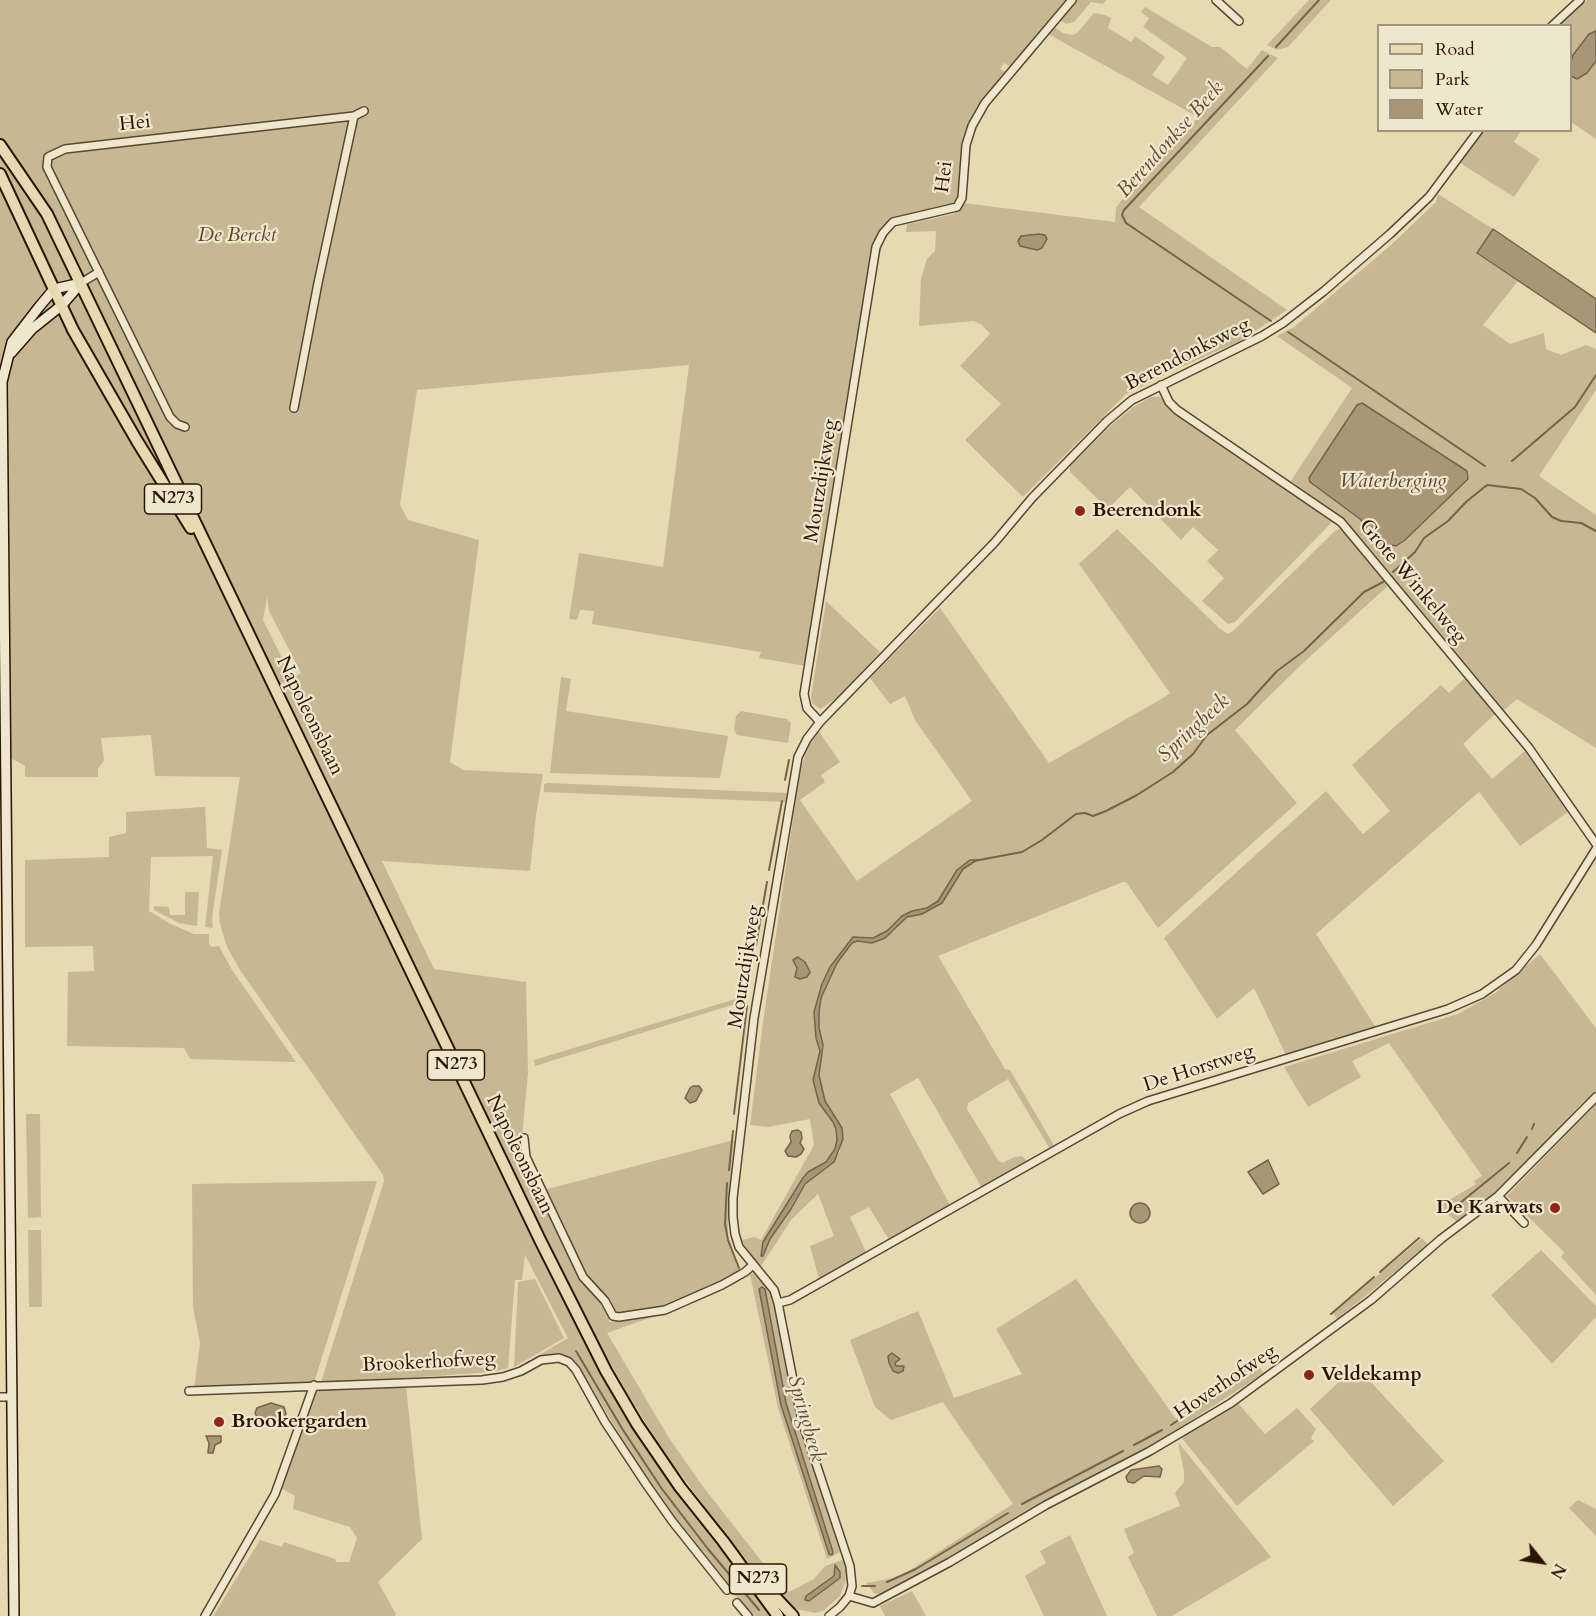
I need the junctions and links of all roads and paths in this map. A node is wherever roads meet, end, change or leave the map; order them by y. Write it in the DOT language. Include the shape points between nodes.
graph roads {
  1 [pos="1072,0"];
  2 [pos="1216,0"];
  3 [pos="1580,0"];
  4 [pos="1239,21"];
  5 [pos="1554,24"];
  6 [pos="364,111"];
  7 [pos="354,116"];
  8 [pos="1477,132"];
  9 [pos="0,144"];
  10 [pos="0,174"];
  11 [pos="99,272"];
  12 [pos="81,283"];
  13 [pos="54,289"];
  14 [pos="62,305"];
  15 [pos="861,336"];
  16 [pos="8,356"];
  17 [pos="1161,385"];
  18 [pos="294,408"];
  19 [pos="185,427"];
  20 [pos="219,571"];
  21 [pos="820,722"];
  22 [pos="1596,844"];
  23 [pos="1595,854"];
  24 [pos="1596,1097"];
  25 [pos="524,1138"];
  26 [pos="1498,1196"];
  27 [pos="1524,1223"];
  28 [pos="753,1265"];
  29 [pos="778,1303"];
  30 [pos="314,1385"];
  31 [pos="189,1391"];
  32 [pos="0,1397"];
  33 [pos="12,1397"];
  34 [pos="723,1541"];
  35 [pos="727,1590"];
  36 [pos="849,1596"];
  37 [pos="738,1603"];
  38 [pos="14,1616"];
  39 [pos="205,1616"];
  40 [pos="748,1616"];
  41 [pos="778,1616"];
  42 [pos="793,1616"];
  43 [pos="829,1616"];
  1 -- 15 [label="street, Hei" via="985,103 972,126 966,145 962,198 957,207 893,222 883,233 876,247"];
  2 -- 4 [label="street"];
  3 -- 5 [label="street"];
  6 -- 7 [label="street, Hei"];
  7 -- 11 [label="street, Hei" via="65,149 48,157 47,167"];
  7 -- 18 [label="street"];
  8 -- 17 [label="street, Berendonksweg" via="1429,196 1284,323"];
  9 -- 12 [label="main road, N273" via="47,214"];
  10 -- 13 [label="main road, N273"];
  11 -- 12 [label="street"];
  11 -- 19 [label="street, Hei" via="170,417"];
  12 -- 13 [label="street"];
  12 -- 14 [label="street"];
  12 -- 20 [label="main road, Napoleonsbaan / N273"];
  13 -- 14 [label="main road, N273"];
  13 -- 16 [label="street" via="12,342"];
  14 -- 16 [label="street" via="32,329"];
  14 -- 20 [label="main road, Napoleonsbaan / N273" via="128,426"];
  15 -- 21 [label="street, Moutzdijkweg" via="804,694 807,708"];
  16 -- 33 [label="street" via="2,382"];
  17 -- 21 [label="street, Berendonksweg" via="1132,400 1107,421"];
  17 -- 22 [label="street, Grote Winkelweg" via="1177,410 1341,522 1529,748"];
  20 -- 34 [label="main road, Napoleonsbaan / N273" via="584,1330 637,1424"];
  21 -- 28 [label="street, Moutzdijkweg" via="798,757 754,1018 733,1198 735,1234"];
  23 -- 29 [label="street, De Horstweg" via="1516,970 1482,994 1448,1009 1148,1101 790,1300"];
  24 -- 26 [label="street, Hoverhofweg"];
  25 -- 28 [label="street" via="526,1157 584,1277 605,1300 613,1316 665,1310 722,1285"];
  26 -- 27 [label="street"];
  26 -- 36 [label="street, Hoverhofweg" via="1371,1300 1231,1403 873,1603"];
  28 -- 29 [label="street, Moutzdijkweg" via="769,1282"];
  29 -- 36 [label="street, Moutzdijkweg" via="804,1427 850,1566"];
  30 -- 31 [label="street, Brookerhofweg"];
  30 -- 35 [label="street, Brookerhofweg" via="482,1380 503,1377 550,1358 569,1362 646,1484"];
  30 -- 39 [label="street" via="275,1494"];
  32 -- 33 [label="street"];
  33 -- 38 [label="street"];
  34 -- 41 [label="main road, Napoleonsbaan / N273"];
  34 -- 42 [label="main road, Napoleonsbaan / N273"];
  36 -- 43 [label="street"];
  37 -- 40 [label="street"];
}
